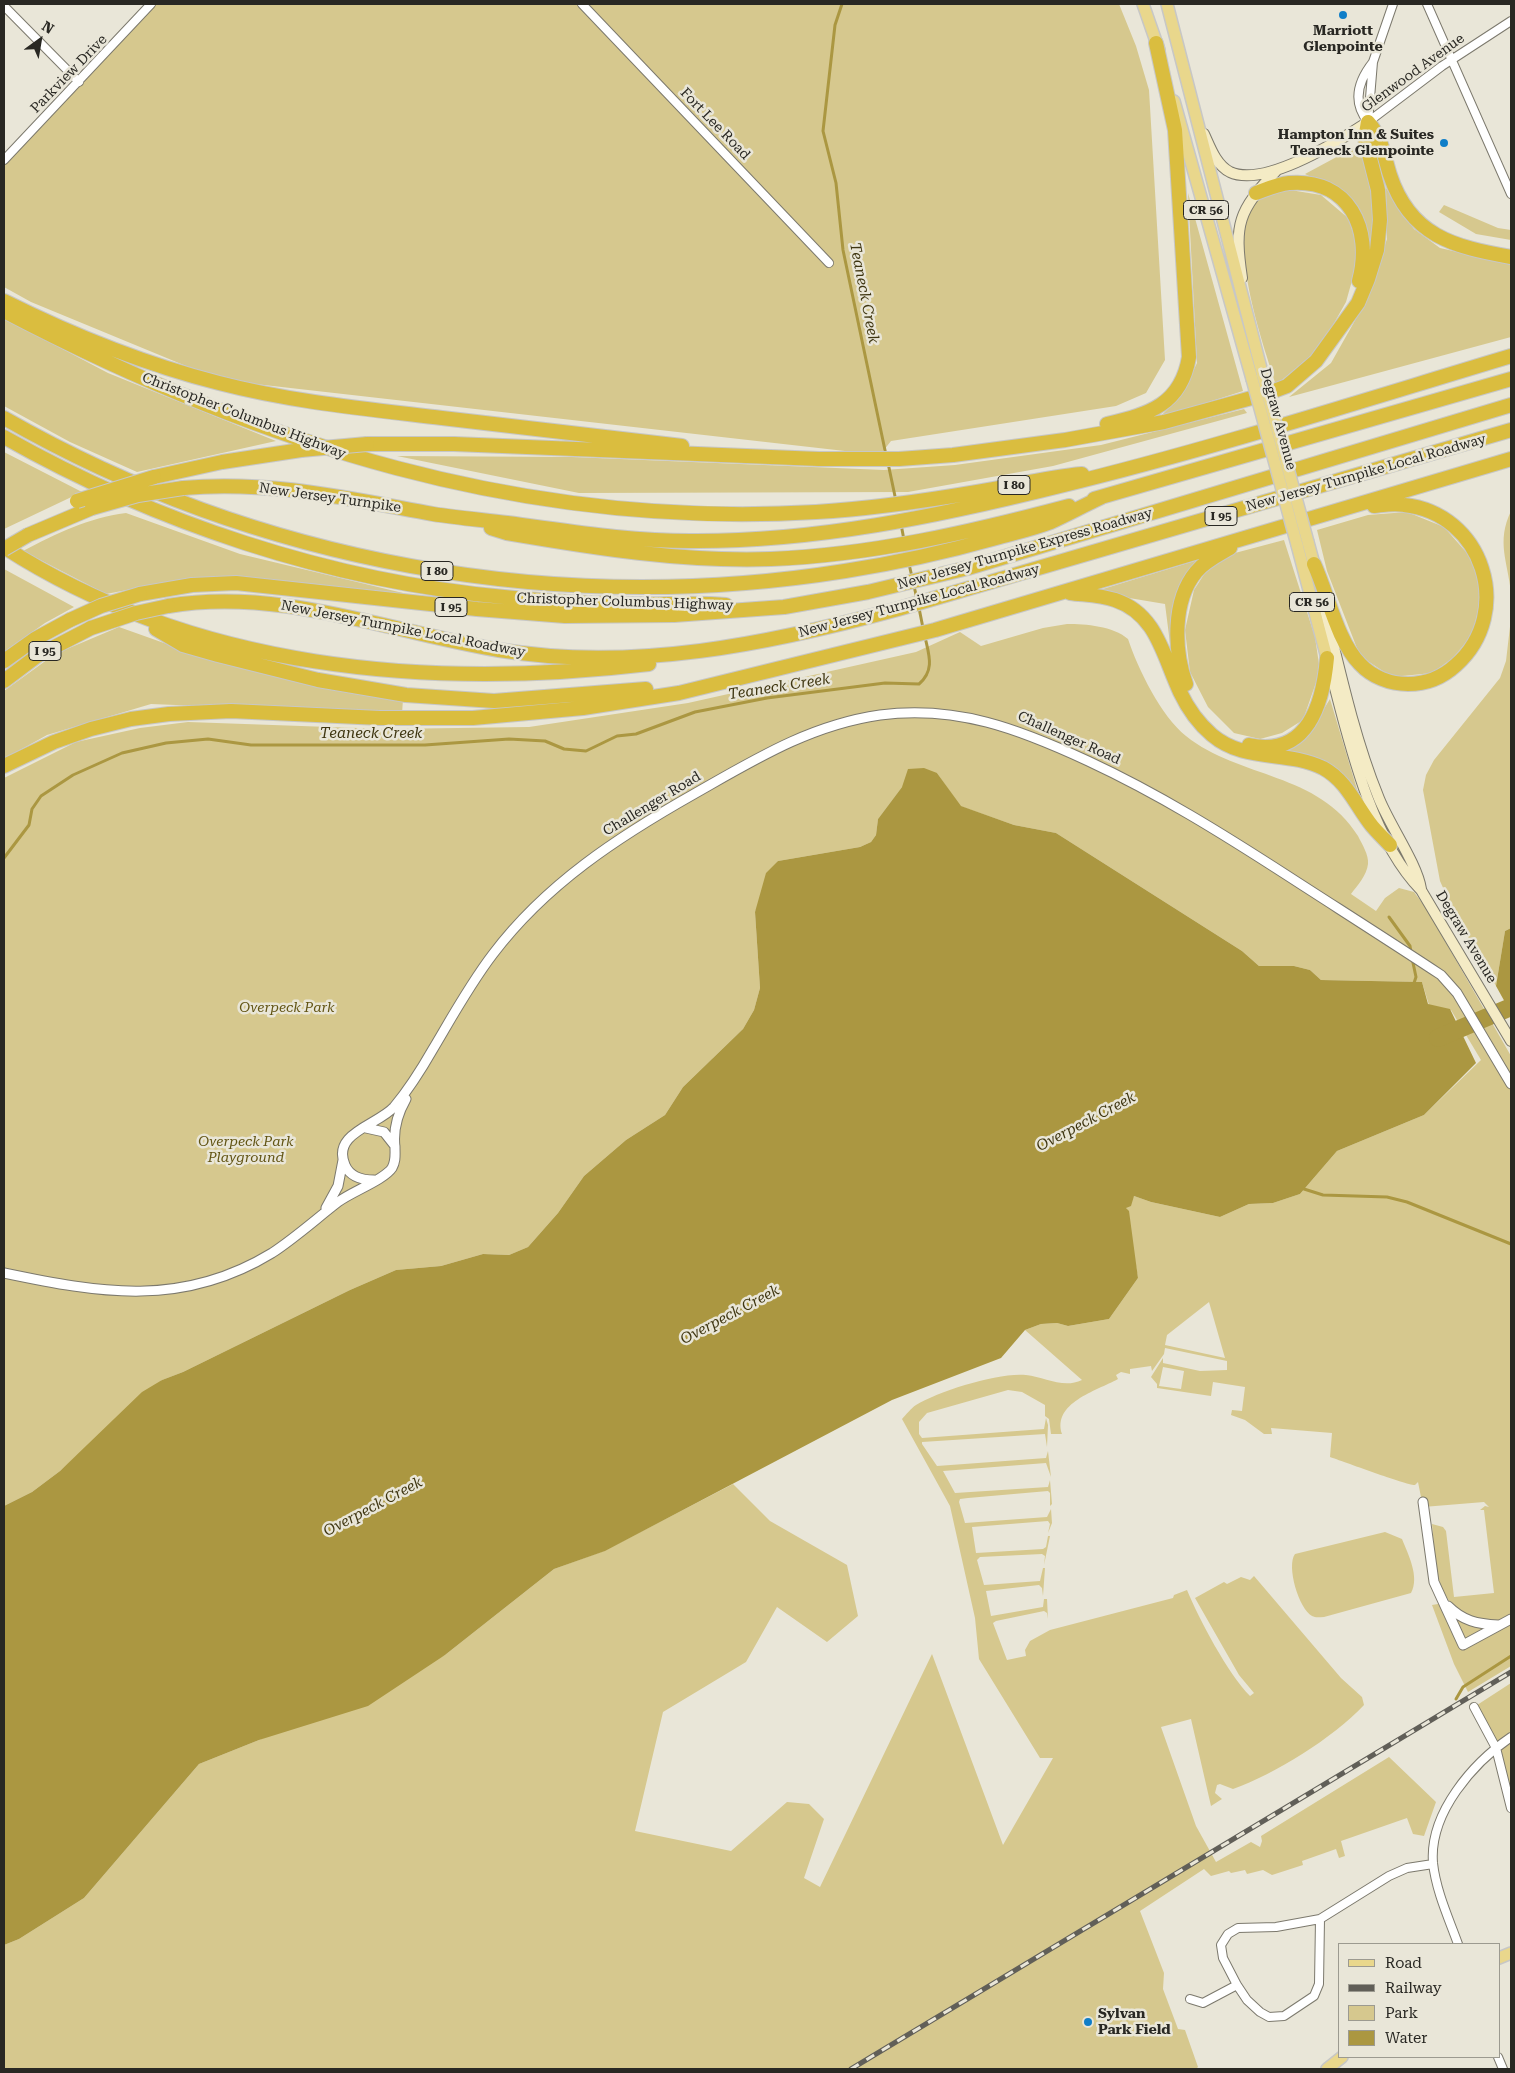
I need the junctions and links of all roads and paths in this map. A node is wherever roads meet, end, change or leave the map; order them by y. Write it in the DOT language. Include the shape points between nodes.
graph roads {
  1 [pos="151,4"];
  2 [pos="582,4"];
  3 [pos="1143,4"];
  4 [pos="1167,4"];
  5 [pos="1393,4"];
  6 [pos="1427,4"];
  7 [pos="4,6"];
  8 [pos="1511,21"];
  9 [pos="1156,43"];
  10 [pos="1452,60"];
  11 [pos="1373,62"];
  12 [pos="79,82"];
  13 [pos="1196,114"];
  14 [pos="1368,122"];
  15 [pos="4,160"];
  16 [pos="1276,171"];
  17 [pos="1256,193"];
  18 [pos="1511,194"];
  19 [pos="1511,257"];
  20 [pos="829,262"];
  21 [pos="4,301"];
  22 [pos="4,311"];
  23 [pos="1248,318"];
  24 [pos="1343,323"];
  25 [pos="1511,356"];
  26 [pos="1258,378"];
  27 [pos="1511,379"];
  28 [pos="1511,405"];
  29 [pos="4,418"];
  30 [pos="1511,430"];
  31 [pos="4,437"];
  32 [pos="1040,442"];
  33 [pos="740,455"];
  34 [pos="1511,459"];
  35 [pos="1120,471"];
  36 [pos="1102,497"];
  37 [pos="1341,510"];
  38 [pos="456,518"];
  39 [pos="28,535"];
  40 [pos="1246,538"];
  41 [pos="1303,544"];
  42 [pos="4,548"];
  43 [pos="1314,564"];
  44 [pos="1062,593"];
  45 [pos="764,609"];
  46 [pos="127,610"];
  47 [pos="714,650"];
  48 [pos="1327,658"];
  49 [pos="4,661"];
  50 [pos="753,674"];
  51 [pos="4,681"];
  52 [pos="4,766"];
  53 [pos="1390,845"];
  54 [pos="1421,890"];
  55 [pos="1511,1041"];
  56 [pos="1511,1084"];
  57 [pos="410,1088"];
  58 [pos="366,1128"];
  59 [pos="395,1146"];
  60 [pos="344,1160"];
  61 [pos="374,1180"];
  62 [pos="322,1215"];
  63 [pos="4,1274"];
  64 [pos="1423,1502"];
  65 [pos="1441,1598"];
  66 [pos="1511,1619"];
  67 [pos="1499,1625"];
  68 [pos="1474,1707"];
  69 [pos="1511,1737"];
  70 [pos="1496,1748"];
  71 [pos="1511,1808"];
  72 [pos="1433,1864"];
  73 [pos="1320,1919"];
  74 [pos="1458,1943"];
  75 [pos="1236,1984"];
  76 [pos="1190,1999"];
  77 [pos="1341,2058"];
  78 [pos="1327,2069"];
  1 -- 12 [label="street, Parkview Drive"];
  2 -- 20 [label="street, Fort Lee Road"];
  3 -- 9 [label="main road, Degraw Avenue / CR 56"];
  4 -- 13 [label="main road, Degraw Avenue / CR 56"];
  5 -- 11 [label="street"];
  6 -- 10 [label="street"];
  7 -- 12 [label="street"];
  8 -- 10 [label="street, Glenwood Avenue"];
  9 -- 26 [label="main road, Degraw Avenue / CR 56"];
  9 -- 32 [label="highway" via="1176,145 1189,347 1187,367 1174,393 1153,410"];
  10 -- 14 [label="street, Glenwood Avenue"];
  10 -- 18 [label="street"];
  11 -- 14 [label="street"];
  11 -- 14 [label="street" via="1360,82 1358,102 1360,112"];
  12 -- 15 [label="street, Parkview Drive"];
  13 -- 16 [label="main road, Glenwood Avenue" via="1224,168 1242,174"];
  13 -- 23 [label="main road, Degraw Avenue / CR 56" via="1204,156"];
  14 -- 16 [label="main road, Glenwood Avenue"];
  14 -- 19 [label="highway" via="1378,135 1398,196 1416,220 1439,238 1456,245"];
  14 -- 24 [label="highway" via="1365,138 1378,190 1379,235 1365,287"];
  16 -- 17 [label="main road, Glenwood Avenue"];
  17 -- 23 [label="main road, Glenwood Avenue" via="1241,217 1237,240"];
  17 -- 24 [label="highway" via="1289,183 1318,186 1337,196 1355,216 1363,236 1364,259"];
  21 -- 33 [label="highway" via="155,364 263,393 323,404"];
  22 -- 35 [label="highway, Christopher Columbus Highway / I 80" via="134,374 242,418 364,460 454,484 575,504 682,513 797,513 885,506 1054,476"];
  23 -- 26 [label="main road, Degraw Avenue / CR 56"];
  24 -- 32 [label="highway" via="1316,361 1298,378 1277,390 1157,423"];
  25 -- 35 [label="highway"];
  26 -- 41 [label="main road, Degraw Avenue / CR 56, bridge"];
  27 -- 36 [label="highway, New Jersey Turnpike Express Roadway"];
  28 -- 45 [label="highway, New Jersey Turnpike Express Roadway / I 95" via="987,562 837,598"];
  29 -- 36 [label="highway, Christopher Columbus Highway / I 80" via="110,472 231,520 334,550 440,572 567,585 681,587 780,580 897,562 1049,523"];
  30 -- 47 [label="highway, New Jersey Turnpike Local Roadway / I 95" via="905,607 804,633"];
  31 -- 45 [label="highway, Christopher Columbus Highway / I 80" via="69,472 166,514 261,547 359,573 501,597 609,604 702,603"];
  32 -- 33 [label="highway" via="899,459"];
  33 -- 39 [label="highway, bridge" via="454,444 367,444 301,450 154,477 77,501"];
  34 -- 37 [label="highway"];
  35 -- 38 [label="highway" via="911,520 774,538 687,541 600,537"];
  36 -- 38 [label="highway, New Jersey Turnpike Express Roadway" via="916,542 795,557 687,558 621,552 507,533"];
  37 -- 40 [label="highway"];
  37 -- 43 [label="highway" via="1411,505 1439,516 1462,532 1478,556 1487,587 1487,609 1477,641 1462,660 1434,679 1404,684 1376,676 1360,665 1349,649"];
  38 -- 39 [label="highway, New Jersey Turnpike, bridge" via="280,488 183,488 138,495 92,508"];
  39 -- 42 [label="highway, New Jersey Turnpike, bridge"];
  40 -- 44 [label="highway"];
  40 -- 48 [label="highway" via="1201,567 1191,579 1183,598 1178,635 1180,664 1187,688 1199,708 1219,730 1241,743 1263,747 1285,742 1305,728 1317,710 1324,690"];
  41 -- 43 [label="main road, Degraw Avenue / CR 56"];
  41 -- 48 [label="main road, Degraw Avenue / CR 56"];
  42 -- 46 [label="highway"];
  43 -- 54 [label="main road, Degraw Avenue / CR 56" via="1370,773 1388,820 1415,869"];
  44 -- 50 [label="highway" via="913,636"];
  44 -- 53 [label="highway" via="1111,598 1135,610 1154,631 1187,706 1208,731 1238,751 1308,763 1327,770 1346,787 1372,826"];
  45 -- 49 [label="highway, New Jersey Turnpike Express Roadway / I 95, bridge" via="652,616 565,616 236,583 181,586 101,606 35,639"];
  46 -- 47 [label="highway" via="195,635 258,652 320,663 406,672 508,675 586,670 652,664"];
  46 -- 50 [label="highway" via="183,645 318,680 427,698 494,701 567,697"];
  47 -- 51 [label="highway, New Jersey Turnpike Local Roadway / I 95, bridge" via="612,657 538,655 480,647 273,603 222,600 129,614 91,628 37,656"];
  48 -- 53 [label="main road, Degraw Avenue / CR 56" via="1363,784"];
  50 -- 52 [label="highway" via="664,695 583,708 509,715 418,718 231,711 169,714 91,729 54,742"];
  53 -- 54 [label="main road, Degraw Avenue / CR 56"];
  54 -- 55 [label="main road, Degraw Avenue / CR 56"];
  56 -- 57 [label="street, Challenger Road" via="1445,978 1201,820 1119,775 1032,735 989,722 928,713 883,715 829,726 773,749 604,848 548,894 492,955"];
  57 -- 58 [label="street, Challenger Road" via="391,1111"];
  57 -- 59 [label="street, Challenger Road" via="398,1116"];
  58 -- 59 [label="street" via="384,1132"];
  58 -- 60 [label="street, Challenger Road" via="349,1137 344,1148"];
  59 -- 61 [label="street, Challenger Road" via="396,1157 392,1167 384,1176"];
  60 -- 61 [label="street" via="355,1176"];
  60 -- 62 [label="street, Challenger Road" via="338,1186"];
  61 -- 62 [label="street, Challenger Road" via="350,1192"];
  62 -- 63 [label="street, Challenger Road" via="248,1266 201,1283 172,1289 120,1293"];
  64 -- 65 [label="street" via="1434,1582"];
  65 -- 67 [label="street" via="1457,1616 1476,1624"];
  65 -- 67 [label="street" via="1463,1645"];
  66 -- 67 [label="street"];
  68 -- 70 [label="street"];
  69 -- 70 [label="street"];
  70 -- 71 [label="street"];
  70 -- 72 [label="street" via="1471,1773 1448,1806 1433,1845"];
  72 -- 73 [label="street" via="1407,1868 1389,1876"];
  72 -- 74 [label="street"];
  73 -- 75 [label="street" via="1276,1927 1238,1928 1228,1934 1221,1951"];
  73 -- 75 [label="street" via="1319,1984 1314,1996 1303,2005 1284,2016 1269,2017 1247,2000"];
  75 -- 76 [label="street" via="1203,2004"];
  77 -- 78 [label="main road"];
}
